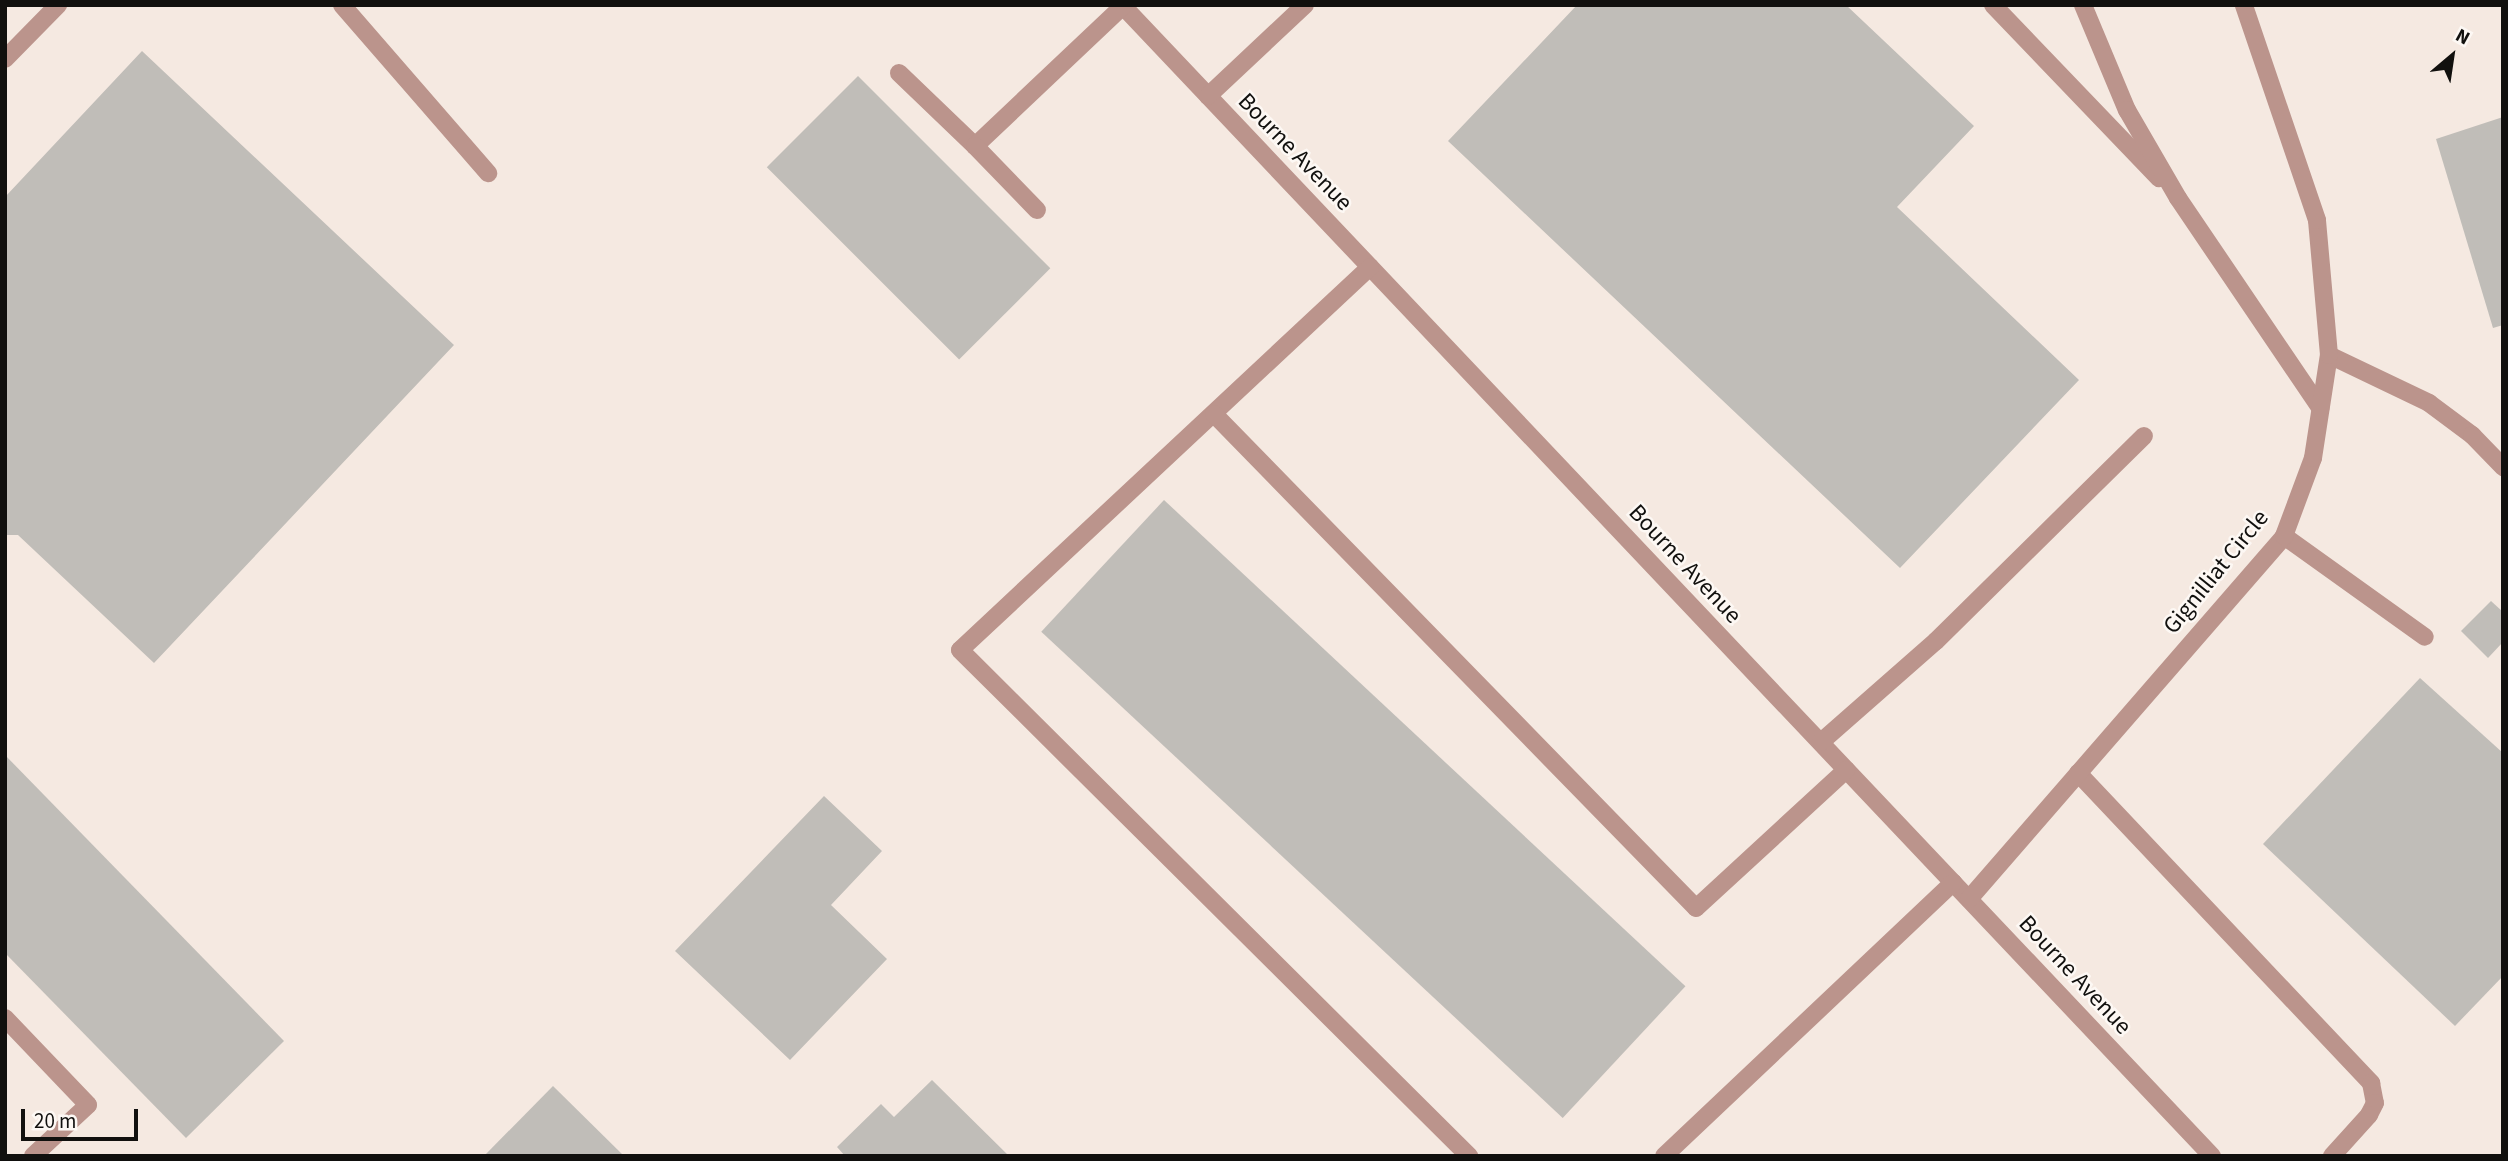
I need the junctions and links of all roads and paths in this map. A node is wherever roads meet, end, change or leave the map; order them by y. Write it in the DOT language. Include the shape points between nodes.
graph roads {
  1 [pos="58,5"];
  2 [pos="342,5"];
  3 [pos="1122,5"];
  4 [pos="1305,5"];
  5 [pos="1993,5"];
  6 [pos="2083,5"];
  7 [pos="2244,5"];
  8 [pos="5,59"];
  9 [pos="899,73"];
  10 [pos="1208,96"];
  11 [pos="975,146"];
  12 [pos="488,173"];
  13 [pos="2178,198"];
  14 [pos="1037,210"];
  15 [pos="1370,267"];
  16 [pos="2329,355"];
  17 [pos="2320,408"];
  18 [pos="1214,414"];
  19 [pos="2144,436"];
  20 [pos="2503,467"];
  21 [pos="2284,536"];
  22 [pos="2425,637"];
  23 [pos="1821,743"];
  24 [pos="1846,770"];
  25 [pos="2078,773"];
  26 [pos="1953,883"];
  27 [pos="1969,899"];
  28 [pos="5,1018"];
  29 [pos="33,1156"];
  30 [pos="1469,1156"];
  31 [pos="1664,1156"];
  32 [pos="2212,1156"];
  33 [pos="2332,1156"];
  1 -- 8 [label="street"];
  2 -- 12 [label="street"];
  3 -- 10 [label="street, Bourne Avenue"];
  3 -- 11 [label="street"];
  4 -- 10 [label="street"];
  5 -- 13 [label="street"];
  6 -- 13 [label="street" via="2127,110"];
  7 -- 16 [label="street, Gignilliat Circle" via="2317,220"];
  9 -- 11 [label="street"];
  10 -- 15 [label="street, Bourne Avenue"];
  11 -- 14 [label="street"];
  13 -- 17 [label="street"];
  15 -- 18 [label="street"];
  15 -- 23 [label="street, Bourne Avenue"];
  16 -- 17 [label="street, Gignilliat Circle"];
  16 -- 20 [label="street" via="2429,403 2472,435"];
  17 -- 21 [label="street, Gignilliat Circle" via="2313,458"];
  18 -- 24 [label="street" via="1696,908"];
  18 -- 30 [label="street" via="960,650"];
  19 -- 23 [label="street" via="1936,641"];
  21 -- 22 [label="street"];
  21 -- 25 [label="street, Gignilliat Circle"];
  23 -- 24 [label="street, Bourne Avenue"];
  24 -- 26 [label="street, Bourne Avenue"];
  25 -- 27 [label="street, Gignilliat Circle"];
  25 -- 33 [label="street" via="2371,1083 2375,1103 2369,1115"];
  26 -- 27 [label="street, Bourne Avenue"];
  26 -- 31 [label="street"];
  27 -- 32 [label="street, Bourne Avenue"];
  28 -- 29 [label="street" via="88,1105"];
}
